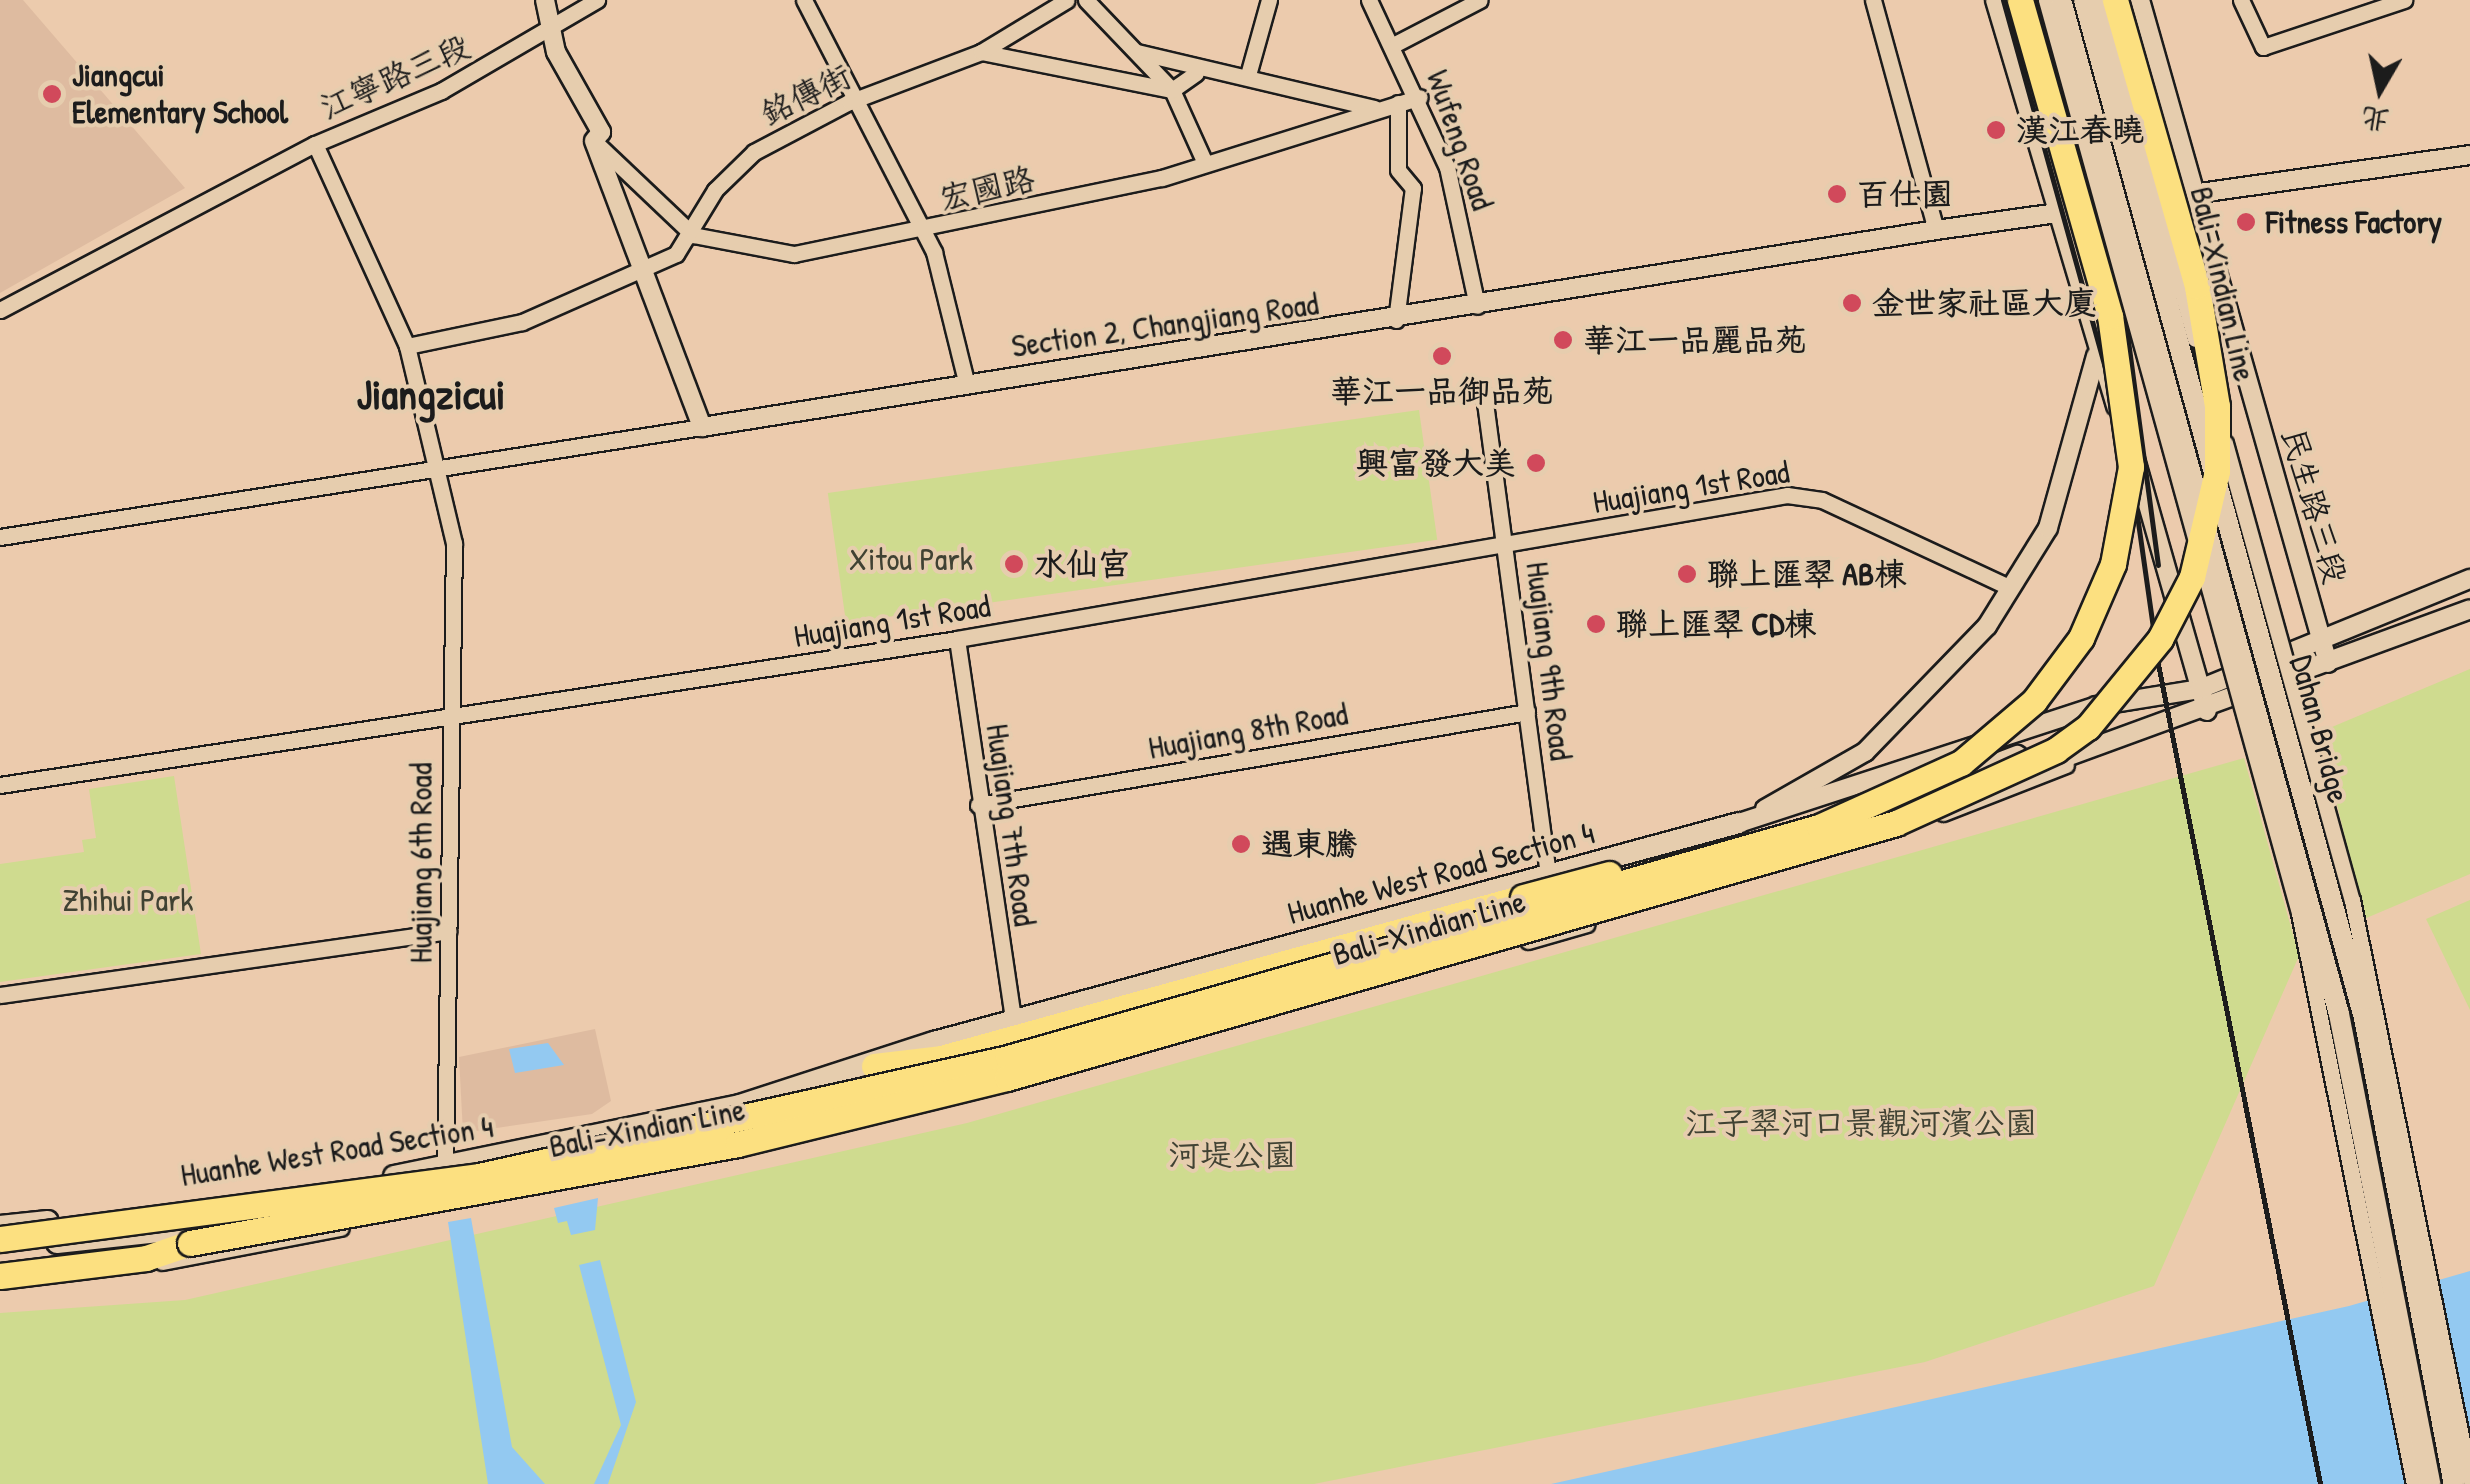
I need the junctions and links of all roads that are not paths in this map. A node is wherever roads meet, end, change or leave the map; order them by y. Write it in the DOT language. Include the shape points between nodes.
graph roads {
  1 [pos="545,0"];
  2 [pos="596,0"];
  3 [pos="804,0"];
  4 [pos="1067,0"];
  5 [pos="1086,0"];
  6 [pos="1269,0"];
  7 [pos="1369,0"];
  8 [pos="1480,0"];
  9 [pos="1873,0"];
  10 [pos="1996,0"];
  11 [pos="2011,0"];
  12 [pos="2020,0"];
  13 [pos="2046,0"];
  14 [pos="2061,0"];
  15 [pos="2084,0"];
  16 [pos="2099,0"];
  17 [pos="2115,0"];
  18 [pos="2140,0"];
  19 [pos="2241,0"];
  20 [pos="2404,0"];
  21 [pos="554,30"];
  22 [pos="1396,43"];
  23 [pos="981,52"];
  24 [pos="1136,52"];
  25 [pos="1196,73"];
  26 [pos="1248,75"];
  27 [pos="1172,90"];
  28 [pos="1420,97"];
  29 [pos="849,102"];
  30 [pos="1398,103"];
  31 [pos="1378,109"];
  32 [pos="594,141"];
  33 [pos="315,144"];
  34 [pos="2470,155"];
  35 [pos="1206,163"];
  36 [pos="2196,192"];
  37 [pos="2065,214"];
  38 [pos="1936,230"];
  39 [pos="921,232"];
  40 [pos="694,235"];
  41 [pos="644,271"];
  42 [pos="1477,306"];
  43 [pos="2227,309"];
  44 [pos="0,310"];
  45 [pos="1396,320"];
  46 [pos="2098,339"];
  47 [pos="407,346"];
  48 [pos="967,385"];
  49 [pos="1484,395"];
  50 [pos="702,427"];
  51 [pos="437,468"];
  52 [pos="0,538"];
  53 [pos="1506,546"];
  54 [pos="2470,579"];
  55 [pos="2011,588"];
  56 [pos="2470,609"];
  57 [pos="957,639"];
  58 [pos="2318,641"];
  59 [pos="2328,663"];
  60 [pos="2200,689"];
  61 [pos="2158,701"];
  62 [pos="2208,711"];
  63 [pos="1527,712"];
  64 [pos="449,718"];
  65 [pos="2066,764"];
  66 [pos="0,785"];
  67 [pos="978,805"];
  68 [pos="1738,823"];
  69 [pos="1823,830"];
  70 [pos="1548,876"];
  71 [pos="1555,911"];
  72 [pos="448,931"];
  73 [pos="1559,933"];
  74 [pos="0,996"];
  75 [pos="1013,1019"];
  76 [pos="874,1066"];
  77 [pos="873,1099"];
  78 [pos="740,1105"];
  79 [pos="780,1141"];
  80 [pos="444,1167"];
  81 [pos="449,1198"];
  82 [pos="0,1226"];
  83 [pos="0,1238"];
  84 [pos="190,1244"];
  85 [pos="0,1249"];
  86 [pos="0,1259"];
  87 [pos="0,1279"];
  88 [pos="2470,1480"];
  89 [pos="2414,1484"];
  90 [pos="2430,1484"];
  91 [pos="2454,1484"];
  1 -- 21 [label="street"];
  2 -- 21 [label="street, 江寧路三段"];
  3 -- 29 [label="street"];
  4 -- 23 [label="street, 銘傳街"];
  5 -- 24 [label="street"];
  6 -- 26 [label="street"];
  7 -- 22 [label="street, Wufeng Road"];
  8 -- 22 [label="street"];
  9 -- 38 [label="street"];
  10 -- 37 [label="street"];
  11 -- 37 [label="street"];
  12 -- 69 [label="highway, Bali-Xindian Line, bridge" via="2125,384 2130,467 2113,564 2081,638 2011,725 1900,797"];
  13 -- 89 [label="street, bridge" via="2299,913"];
  14 -- 90 [label="main road, Dahan Bridge, bridge" via="2340,1014"];
  15 -- 91 [label="main road, Dahan Bridge, bridge" via="2364,1018"];
  16 -- 88 [label="street, bridge" via="2352,900"];
  17 -- 84 [label="highway, Bali-Xindian Line, bridge" via="2196,286 2218,406 2217,471 2192,577 2160,639 2088,727 2056,750 1896,823 1006,1078 738,1144"];
  18 -- 36 [label="street, 民生路三段"];
  19 -- 20 [label="street" via="2264,47"];
  21 -- 32 [label="street" via="601,132"];
  21 -- 33 [label="street, 江寧路三段"];
  22 -- 28 [label="street, Wufeng Road"];
  23 -- 27 [label="street"];
  23 -- 29 [label="street, 銘傳街"];
  24 -- 25 [label="street"];
  24 -- 27 [label="street"];
  25 -- 26 [label="street" via="1240,82"];
  25 -- 27 [label="street"];
  26 -- 31 [label="street"];
  27 -- 35 [label="street"];
  28 -- 30 [label="street, 宏國路"];
  28 -- 42 [label="street, Wufeng Road" via="1447,168"];
  29 -- 39 [label="street"];
  29 -- 40 [label="street, 銘傳街" via="731,171"];
  30 -- 31 [label="street, 宏國路"];
  30 -- 45 [label="street, Wufeng Road" via="1398,170 1412,188"];
  31 -- 35 [label="street, 宏國路"];
  32 -- 40 [label="street, 宏國路"];
  32 -- 41 [label="street"];
  33 -- 44 [label="street, 江寧路三段"];
  33 -- 47 [label="street, Huajiang 6th Road"];
  34 -- 36 [label="street, Section 2, Changjiang Road"];
  35 -- 39 [label="street, 宏國路"];
  36 -- 37 [label="street, Section 2, Changjiang Road"];
  36 -- 43 [label="street, 民生路三段"];
  37 -- 38 [label="street, Section 2, Changjiang Road"];
  37 -- 46 [label="street"];
  38 -- 42 [label="street, Section 2, Changjiang Road"];
  39 -- 40 [label="street, 宏國路" via="760,254"];
  39 -- 48 [label="street"];
  40 -- 41 [label="street"];
  41 -- 47 [label="street" via="522,322"];
  41 -- 50 [label="street"];
  42 -- 45 [label="street, Section 2, Changjiang Road"];
  43 -- 46 [label="street"];
  43 -- 58 [label="street, 民生路三段"];
  45 -- 48 [label="street, Section 2, Changjiang Road"];
  46 -- 55 [label="street" via="2048,528"];
  46 -- 60 [label="street"];
  47 -- 51 [label="street, Huajiang 6th Road"];
  48 -- 50 [label="street, Section 2, Changjiang Road"];
  49 -- 53 [label="street, Huajiang 9th Road"];
  50 -- 51 [label="street, Section 2, Changjiang Road"];
  51 -- 52 [label="street, Section 2, Changjiang Road"];
  51 -- 64 [label="street, Huajiang 6th Road" via="449,530"];
  53 -- 55 [label="street, Huajiang 1st Road" via="1804,495"];
  53 -- 57 [label="street, Huajiang 1st Road"];
  53 -- 63 [label="street, Huajiang 9th Road"];
  54 -- 58 [label="street, Huanhe West Road Section 4"];
  55 -- 68 [label="street" via="1940,683 1865,752"];
  56 -- 59 [label="street, Huanhe West Road Section 4"];
  57 -- 64 [label="street, Huajiang 1st Road"];
  57 -- 67 [label="street, Huajiang 7th Road"];
  58 -- 59 [label="street, 民生路三段"];
  58 -- 60 [label="street, Huanhe West Road Section 4"];
  59 -- 62 [label="street, Huanhe West Road Section 4"];
  60 -- 61 [label="street, Huanhe West Road Section 4"];
  60 -- 62 [label="street"];
  61 -- 68 [label="street, Huanhe West Road Section 4" via="2096,706"];
  61 -- 69 [label="street, Huanhe West Road Section 4"];
  62 -- 65 [label="street, Huanhe West Road Section 4"];
  63 -- 67 [label="street, Huajiang 8th Road"];
  63 -- 70 [label="street, Huajiang 9th Road"];
  64 -- 66 [label="street, Huajiang 1st Road"];
  64 -- 72 [label="street, Huajiang 6th Road"];
  65 -- 69 [label="street, Huanhe West Road Section 4"];
  65 -- 73 [label="street, Huanhe West Road Section 4" via="2020,789"];
  67 -- 75 [label="street, Huajiang 7th Road"];
  68 -- 70 [label="main road, Huanhe West Road Section 4"];
  69 -- 71 [label="main road, Huanhe West Road Section 4"];
  69 -- 76 [label="highway, bridge" via="1586,880 998,1042"];
  69 -- 83 [label="highway, Bali-Xindian Line, bridge" via="1008,1058 478,1176"];
  70 -- 71 [label="street, Huajiang 9th Road"];
  70 -- 75 [label="main road, Huanhe West Road Section 4"];
  71 -- 73 [label="street, Huajiang 9th Road"];
  71 -- 77 [label="main road, Huanhe West Road Section 4"];
  72 -- 74 [label="street"];
  72 -- 80 [label="street, Huajiang 6th Road"];
  73 -- 79 [label="street, Huanhe West Road Section 4"];
  75 -- 76 [label="main road, Huanhe West Road Section 4"];
  76 -- 78 [label="main road, Huanhe West Road Section 4"];
  77 -- 78 [label="main road, Huanhe West Road Section 4"];
  77 -- 79 [label="main road, Huanhe West Road Section 4"];
  78 -- 80 [label="main road, Huanhe West Road Section 4"];
  79 -- 81 [label="main road, Huanhe West Road Section 4" via="581,1185"];
  80 -- 81 [label="street, Huajiang 6th Road"];
  80 -- 82 [label="main road, Huanhe West Road Section 4" via="268,1198"];
  81 -- 85 [label="main road, Huanhe West Road Section 4"];
  81 -- 87 [label="street, Huanhe West Road Section 4" via="191,1258"];
  84 -- 86 [label="highway, Bali-Xindian Line"];
  84 -- 87 [label="highway" via="146,1258"];
}
